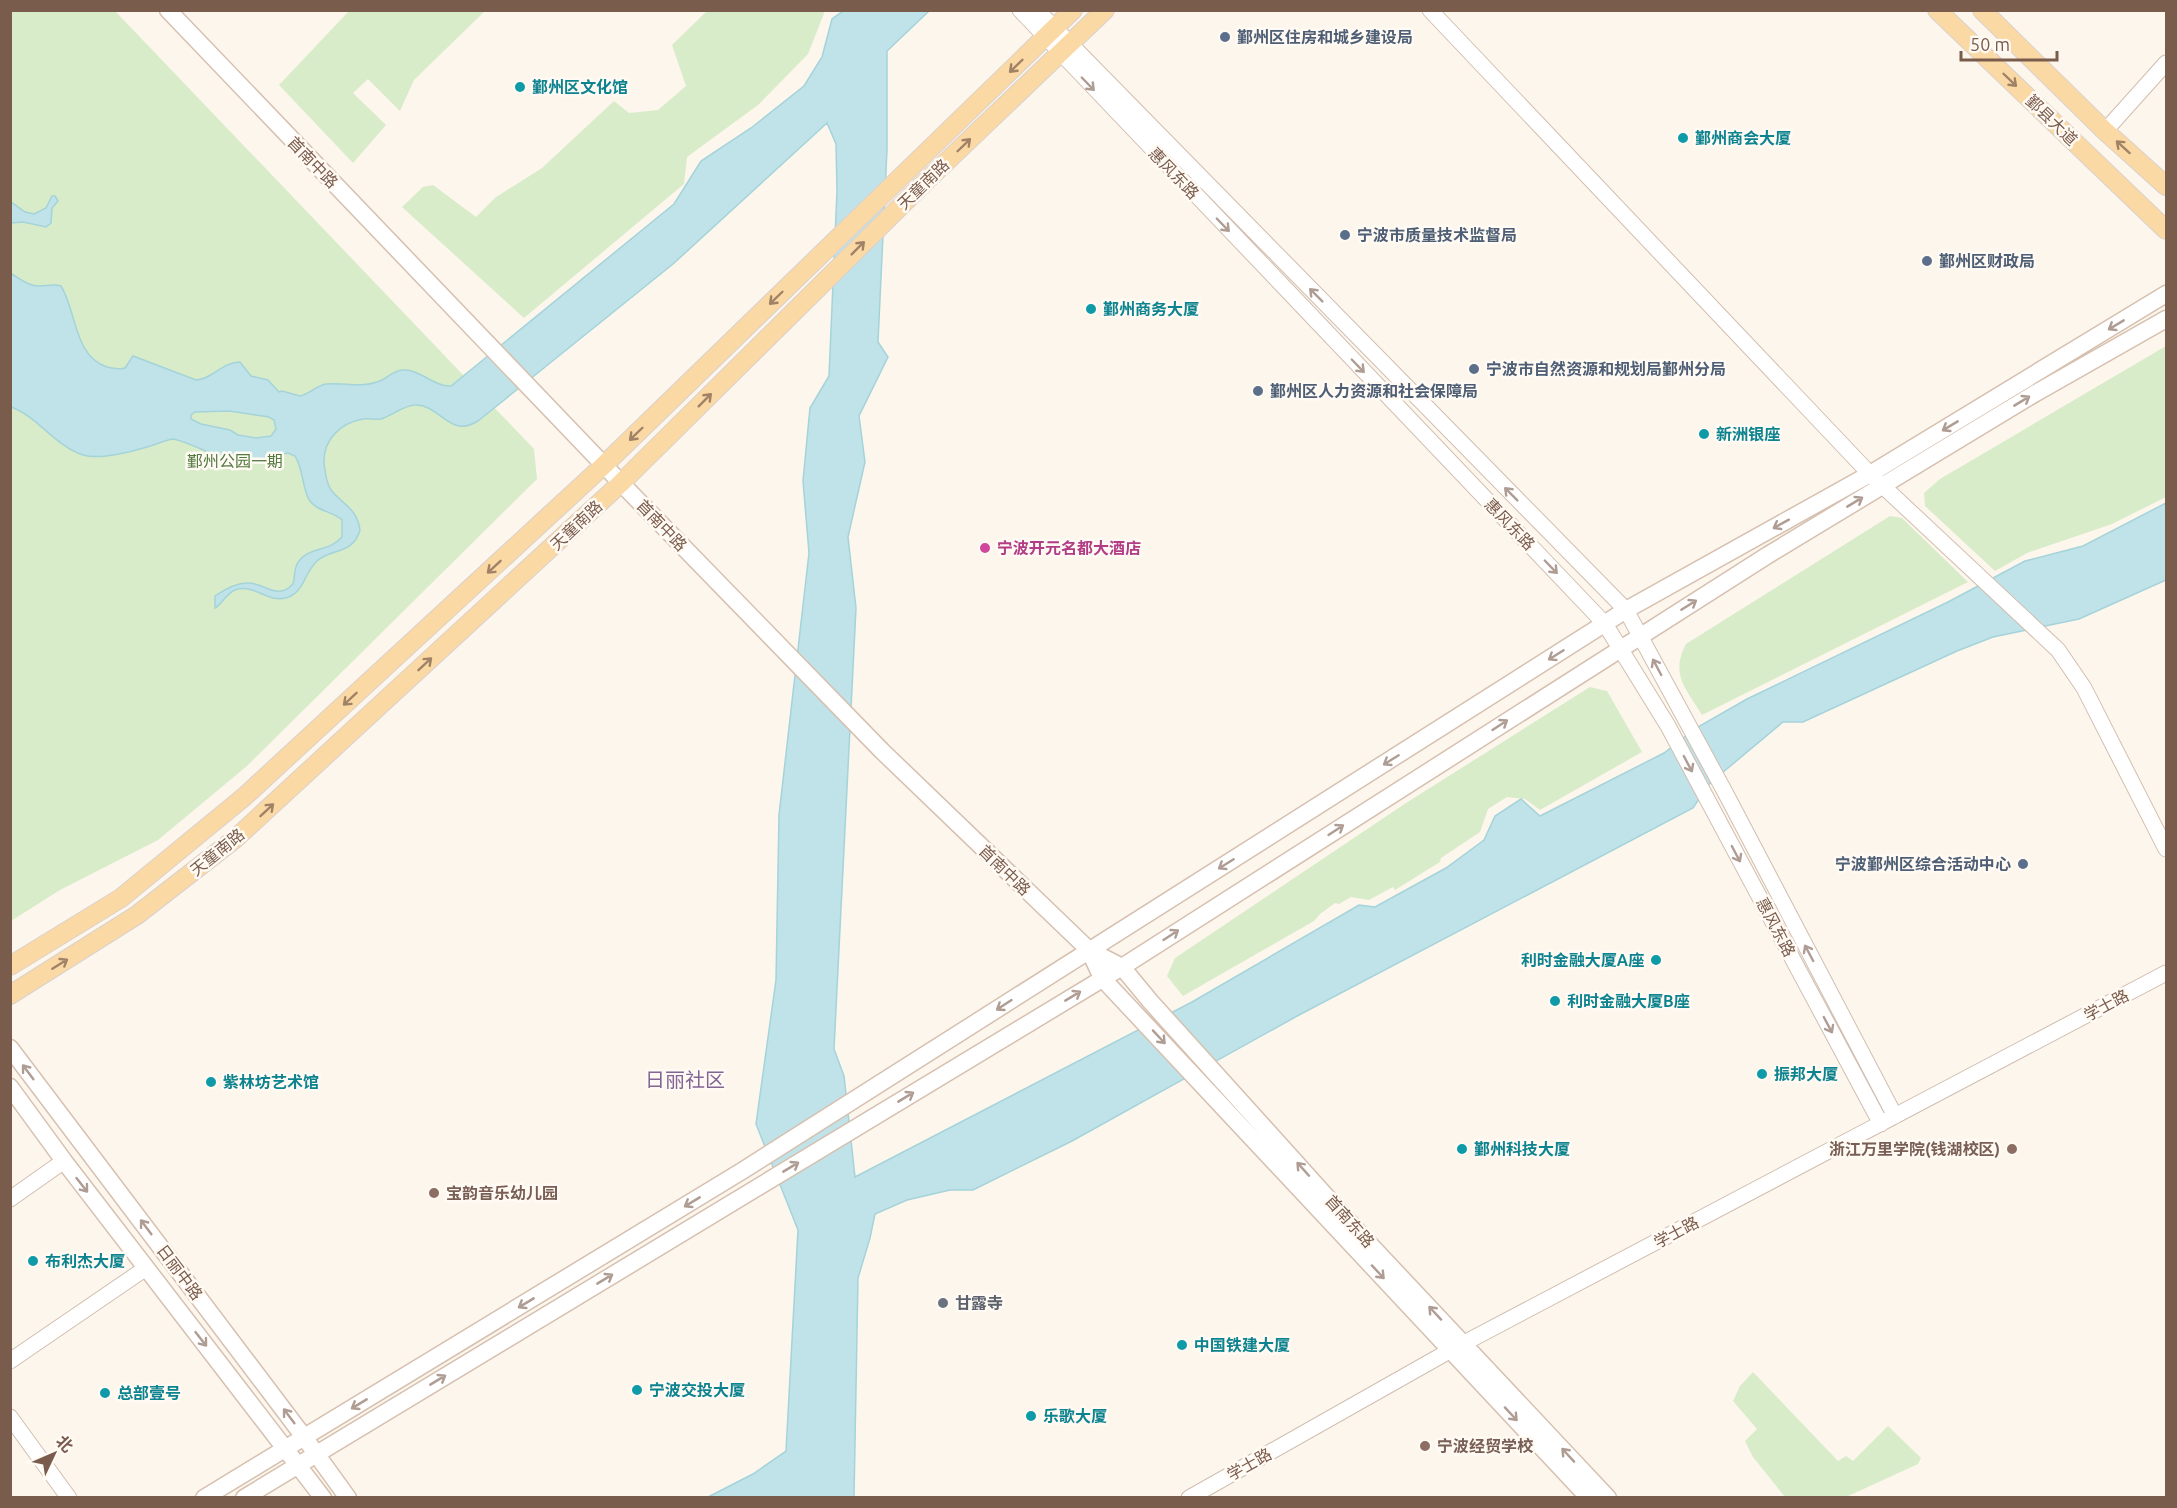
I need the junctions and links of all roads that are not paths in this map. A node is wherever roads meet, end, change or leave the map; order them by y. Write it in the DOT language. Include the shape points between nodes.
graph roads {
  1 [pos="168,10"];
  2 [pos="1020,10"];
  3 [pos="1037,10"];
  4 [pos="1073,10"];
  5 [pos="1105,10"];
  6 [pos="1430,10"];
  7 [pos="1937,10"];
  8 [pos="1982,10"];
  9 [pos="1050,33"];
  10 [pos="1065,49"];
  11 [pos="2166,63"];
  12 [pos="2105,131"];
  13 [pos="2166,186"];
  14 [pos="2166,230"];
  15 [pos="2166,294"];
  16 [pos="2166,319"];
  17 [pos="604,465"];
  18 [pos="1876,480"];
  19 [pos="621,483"];
  20 [pos="1626,610"];
  21 [pos="1605,624"];
  22 [pos="1640,636"];
  23 [pos="1620,649"];
  24 [pos="2166,849"];
  25 [pos="1089,950"];
  26 [pos="10,966"];
  27 [pos="1122,967"];
  28 [pos="2166,973"];
  29 [pos="1102,978"];
  30 [pos="1119,994"];
  31 [pos="10,995"];
  32 [pos="10,1048"];
  33 [pos="10,1086"];
  34 [pos="1895,1116"];
  35 [pos="1881,1124"];
  36 [pos="64,1161"];
  37 [pos="10,1199"];
  38 [pos="146,1268"];
  39 [pos="1457,1346"];
  40 [pos="10,1361"];
  41 [pos="10,1417"];
  42 [pos="304,1437"];
  43 [pos="285,1448"];
  44 [pos="316,1454"];
  45 [pos="298,1465"];
  46 [pos="69,1497"];
  47 [pos="204,1497"];
  48 [pos="244,1497"];
  49 [pos="323,1497"];
  50 [pos="348,1497"];
  51 [pos="1189,1497"];
  52 [pos="1589,1497"];
  53 [pos="1608,1497"];
  1 -- 17 [label="main road, 首南中路"];
  2 -- 9 [label="street, 惠风东路"];
  3 -- 9 [label="street, 惠风东路"];
  4 -- 9 [label="main road, 天童南路"];
  5 -- 10 [label="main road, 天童南路"];
  6 -- 18 [label="street"];
  7 -- 14 [label="main road, 鄞县大道, one-way"];
  8 -- 12 [label="main road, 鄞县大道"];
  9 -- 10 [label="street, 惠风东路"];
  9 -- 17 [label="main road, 天童南路, one-way"];
  19 -- 10 [label="main road, 天童南路, one-way"];
  20 -- 10 [label="street, 惠风东路, one-way"];
  10 -- 21 [label="street, 惠风东路, one-way"];
  11 -- 12 [label="street"];
  13 -- 12 [label="main road, 鄞县大道, one-way"];
  15 -- 18 [label="main road, one-way"];
  18 -- 16 [label="main road, one-way"];
  17 -- 19 [label="main road, 首南中路"];
  17 -- 26 [label="main road, 天童南路, one-way" via="244,797 121,898"];
  18 -- 20 [label="main road, one-way"];
  22 -- 18 [label="main road, one-way" via="1768,555"];
  18 -- 24 [label="street" via="2058,650 2085,688"];
  19 -- 25 [label="main road, 首南中路" via="882,751"];
  31 -- 19 [label="main road, 天童南路, one-way" via="137,915 236,838"];
  20 -- 21 [label="main road"];
  20 -- 22 [label="street, 惠风东路"];
  21 -- 23 [label="street, 惠风东路"];
  21 -- 25 [label="main road, one-way"];
  22 -- 23 [label="main road"];
  34 -- 22 [label="street, 惠风东路, one-way"];
  27 -- 23 [label="main road, one-way"];
  23 -- 35 [label="street, 惠风东路, one-way" via="1668,726"];
  25 -- 27 [label="main road, 首南东路"];
  25 -- 29 [label="main road, 首南中路"];
  25 -- 42 [label="main road, one-way" via="742,1172"];
  27 -- 29 [label="main road"];
  39 -- 27 [label="main road, 首南东路, one-way"];
  28 -- 34 [label="street, 学士路"];
  29 -- 30 [label="main road, 首南中路"];
  44 -- 29 [label="main road, one-way"];
  30 -- 39 [label="main road, 首南东路, one-way"];
  42 -- 32 [label="main road, 日丽中路, one-way"];
  33 -- 36 [label="main road, 日丽中路"];
  34 -- 35 [label="street, 学士路"];
  35 -- 39 [label="street, 学士路"];
  36 -- 37 [label="street"];
  36 -- 38 [label="main road, 日丽中路, one-way"];
  38 -- 40 [label="street"];
  38 -- 43 [label="main road, 日丽中路, one-way"];
  39 -- 51 [label="street, 学士路"];
  39 -- 52 [label="main road, 首南东路, one-way"];
  53 -- 39 [label="main road, 首南东路, one-way"];
  41 -- 46 [label="street"];
  42 -- 43 [label="main road"];
  42 -- 44 [label="main road, 日丽中路"];
  43 -- 45 [label="main road, 日丽中路"];
  43 -- 47 [label="main road"];
  44 -- 45 [label="main road"];
  44 -- 50 [label="main road, 日丽中路"];
  45 -- 48 [label="main road"];
  45 -- 49 [label="main road, 日丽中路"];
}
